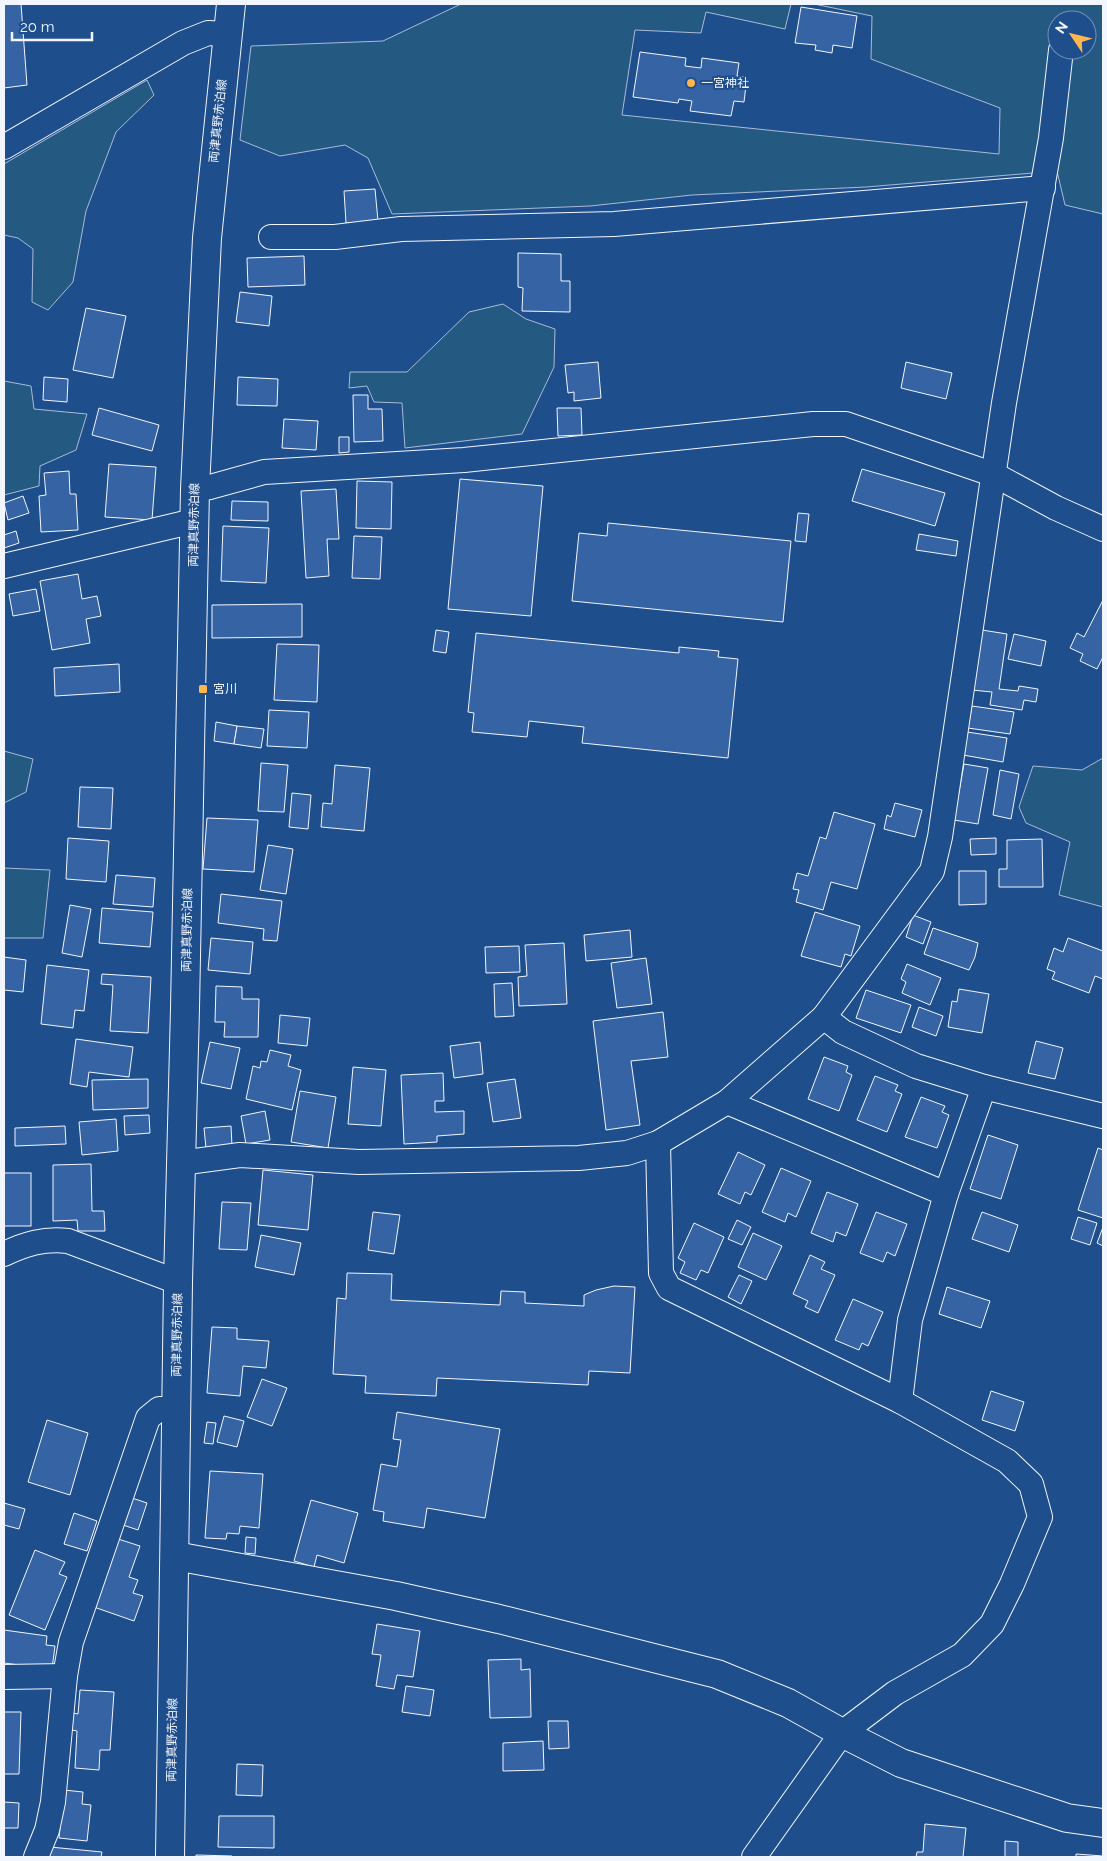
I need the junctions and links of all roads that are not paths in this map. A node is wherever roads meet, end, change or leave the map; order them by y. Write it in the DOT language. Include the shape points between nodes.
graph roads {
  1 [pos="231,4"];
  2 [pos="227,34"];
  3 [pos="1060,60"];
  4 [pos="4,147"];
  5 [pos="1043,188"];
  6 [pos="271,237"];
  7 [pos="995,475"];
  8 [pos="195,489"];
  9 [pos="194,521"];
  10 [pos="1103,529"];
  11 [pos="4,566"];
  12 [pos="824,1017"];
  13 [pos="984,1087"];
  14 [pos="727,1102"];
  15 [pos="1103,1116"];
  16 [pos="658,1143"];
  17 [pos="180,1163"];
  18 [pos="946,1194"];
  19 [pos="4,1254"];
  20 [pos="178,1282"];
  21 [pos="900,1401"];
  22 [pos="176,1409"];
  23 [pos="175,1556"];
  24 [pos="65,1676"];
  25 [pos="4,1677"];
  26 [pos="842,1733"];
  27 [pos="1103,1823"];
  28 [pos="36,1857"];
  29 [pos="170,1857"];
  30 [pos="754,1857"];
  1 -- 2 [label="main road, 両津真野赤泊線"];
  2 -- 4 [label="street" via="208,33 183,43"];
  2 -- 8 [label="main road, 両津真野赤泊線" via="207,238"];
  3 -- 5 [label="street"];
  5 -- 6 [label="street" via="614,224"];
  5 -- 7 [label="street" via="1004,403"];
  7 -- 8 [label="street" via="846,424 813,424 464,460 264,472"];
  7 -- 10 [label="street"];
  7 -- 12 [label="street" via="940,837 932,871"];
  8 -- 9 [label="main road, 両津真野赤泊線"];
  9 -- 11 [label="street"];
  9 -- 17 [label="main road, 両津真野赤泊線"];
  12 -- 13 [label="street" via="843,1032 916,1066"];
  12 -- 14 [label="street"];
  13 -- 15 [label="street"];
  13 -- 18 [label="street"];
  14 -- 16 [label="street"];
  14 -- 18 [label="street"];
  16 -- 17 [label="street" via="627,1153 579,1158 359,1162 240,1155"];
  16 -- 21 [label="street" via="661,1273 669,1288"];
  17 -- 20 [label="main road, 両津真野赤泊線"];
  18 -- 21 [label="street" via="910,1320"];
  19 -- 20 [label="street" via="21,1245 53,1239 68,1241"];
  20 -- 22 [label="main road, 両津真野赤泊線"];
  21 -- 26 [label="street" via="1007,1461 1031,1484 1040,1517 992,1624 962,1654 895,1693"];
  22 -- 23 [label="main road, 両津真野赤泊線"];
  22 -- 24 [label="street" via="159,1410 148,1418 71,1642"];
  23 -- 26 [label="main road" via="396,1596 718,1674 788,1703"];
  23 -- 29 [label="main road, 両津真野赤泊線"];
  24 -- 25 [label="street"];
  24 -- 28 [label="street" via="53,1802 47,1830"];
  26 -- 27 [label="main road" via="901,1763 1067,1818"];
  26 -- 30 [label="street"];
}
